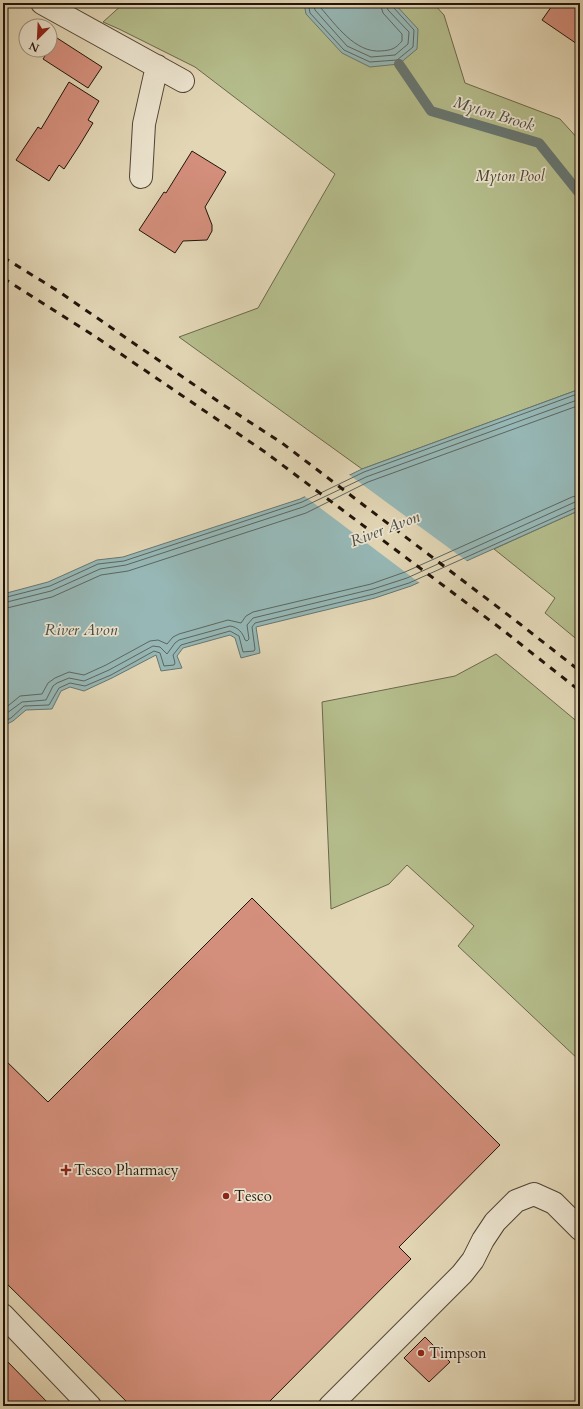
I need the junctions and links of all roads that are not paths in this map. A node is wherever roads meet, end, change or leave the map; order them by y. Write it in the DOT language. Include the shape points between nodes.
graph roads {
  1 [pos="42,3"];
  2 [pos="156,66"];
  3 [pos="183,81"];
  4 [pos="141,177"];
  5 [pos="580,1229"];
  6 [pos="3,1315"];
  7 [pos="3,1332"];
  8 [pos="72,1406"];
  9 [pos="90,1406"];
  10 [pos="330,1406"];
  1 -- 2 [label="street"];
  2 -- 3 [label="street"];
  2 -- 4 [label="street" via="144,124"];
  5 -- 10 [label="street" via="554,1202 534,1194 516,1201 495,1222 462,1274"];
  6 -- 9 [label="street"];
  7 -- 8 [label="street"];
}
